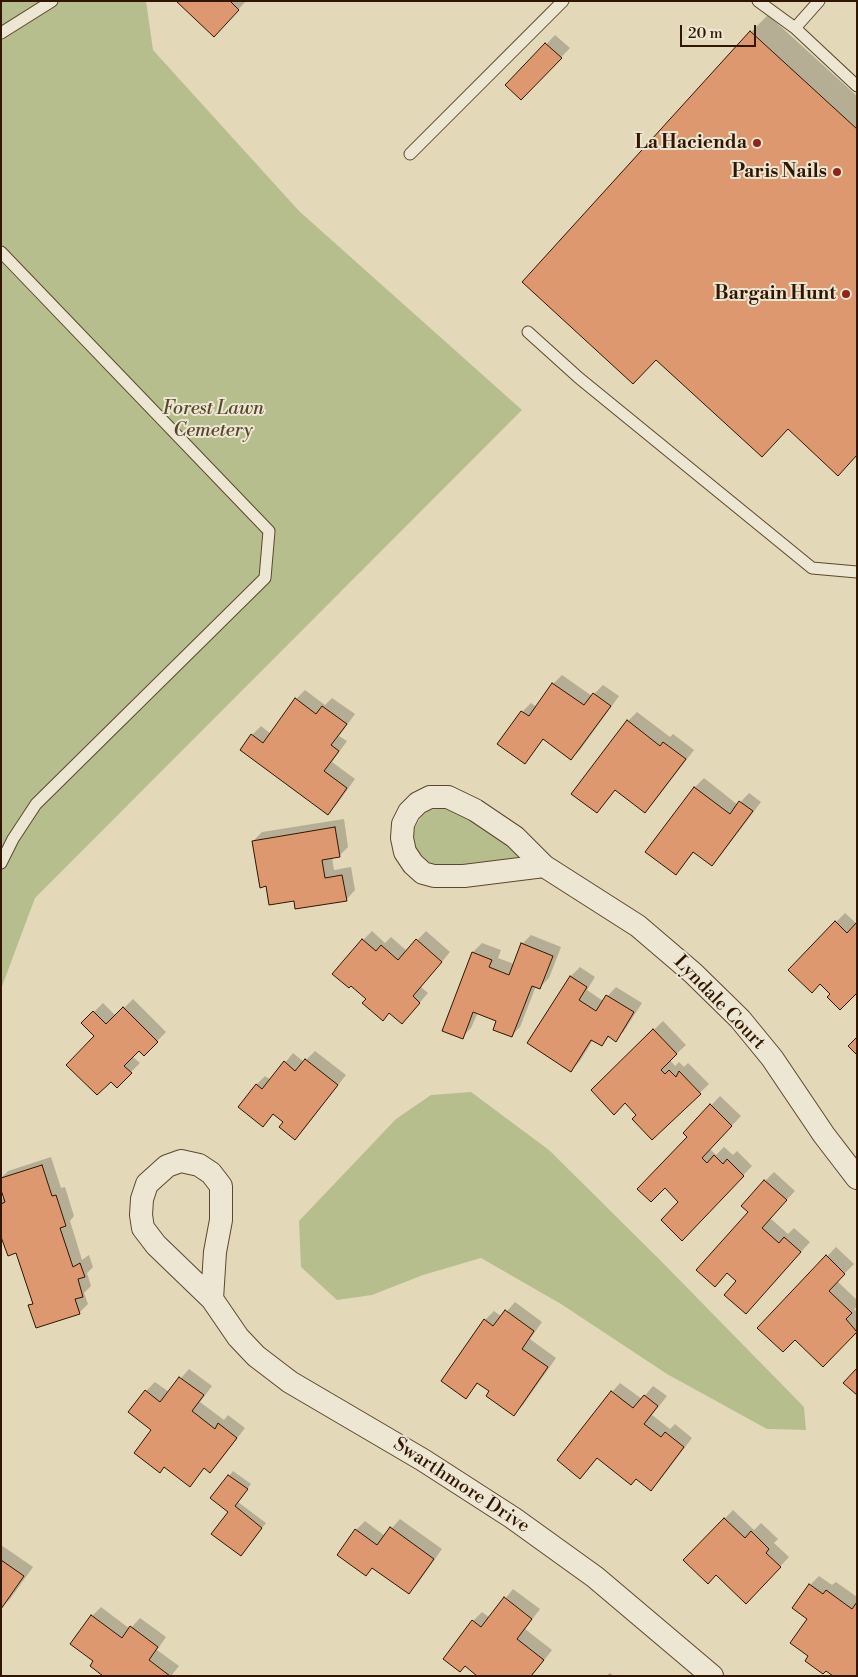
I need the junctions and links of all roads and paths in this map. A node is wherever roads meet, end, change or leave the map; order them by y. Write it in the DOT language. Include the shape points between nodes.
graph roads {
  1 [pos="52,1"];
  2 [pos="563,1"];
  3 [pos="758,1"];
  4 [pos="819,1"];
  5 [pos="795,28"];
  6 [pos="1,33"];
  7 [pos="857,86"];
  8 [pos="410,154"];
  9 [pos="1,252"];
  10 [pos="528,332"];
  11 [pos="857,572"];
  12 [pos="1,864"];
  13 [pos="544,866"];
  14 [pos="857,1178"];
  15 [pos="212,1300"];
  16 [pos="712,1676"];
  1 -- 6 [label="lane"];
  2 -- 8 [label="lane"];
  3 -- 5 [label="lane"];
  4 -- 5 [label="lane"];
  5 -- 7 [label="lane"];
  9 -- 12 [label="lane" via="269,531 265,578 36,804 12,839"];
  10 -- 11 [label="lane" via="579,378 812,568"];
  13 -- 13 [label="street, Lyndale Court" via="514,837 475,810 448,797 430,797 418,803 408,812 403,824 405,852 423,873 464,876"];
  13 -- 14 [label="street, Lyndale Court" via="638,926 693,972 772,1058"];
  15 -- 15 [label="street, Swarthmore Drive" via="221,1220 221,1186 199,1165 181,1161 168,1166 147,1184 141,1215 144,1228 156,1244"];
  15 -- 16 [label="street, Swarthmore Drive" via="256,1356 290,1382 423,1460 513,1518 595,1577"];
}
